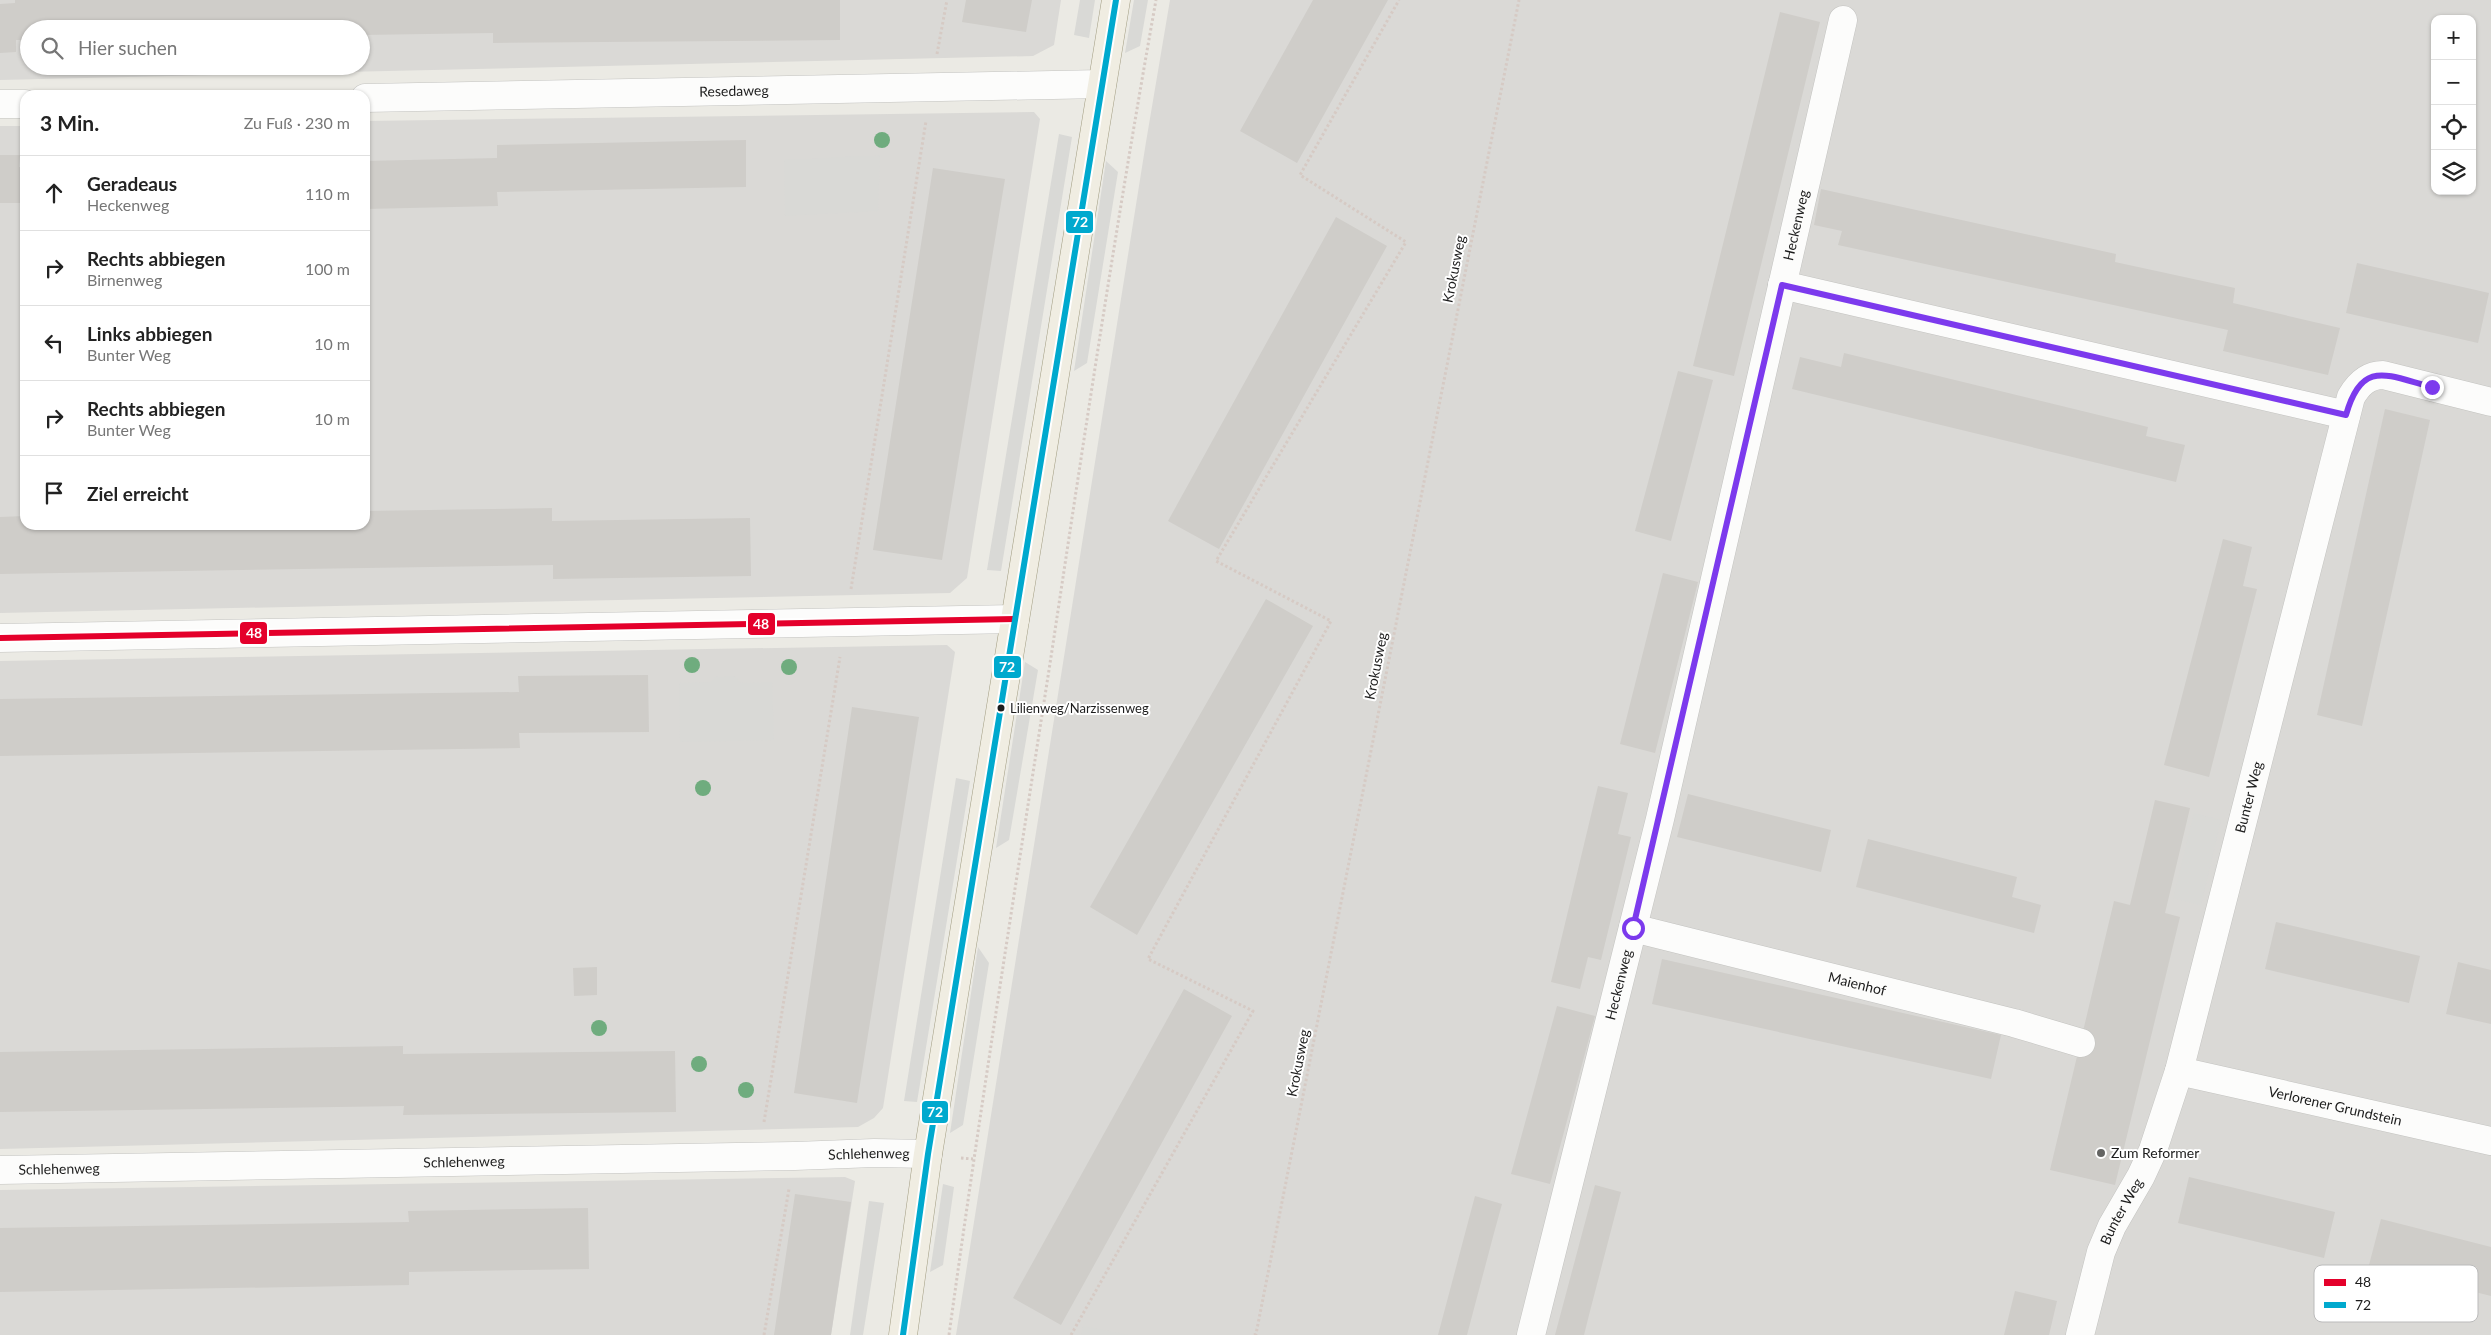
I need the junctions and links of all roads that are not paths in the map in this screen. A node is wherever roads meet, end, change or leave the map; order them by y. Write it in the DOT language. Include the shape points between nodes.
graph roads {
  1 [pos="1116,0"];
  2 [pos="1843,20"];
  3 [pos="1102,84"];
  4 [pos="370,98"];
  5 [pos="0,104"];
  6 [pos="20,104"];
  7 [pos="1782,285"];
  8 [pos="2491,402"];
  9 [pos="2346,415"];
  10 [pos="1015,619"];
  11 [pos="0,638"];
  12 [pos="1633,928"];
  13 [pos="2080,1043"];
  14 [pos="2179,1071"];
  15 [pos="2491,1141"];
  16 [pos="928,1154"];
  17 [pos="0,1170"];
  18 [pos="903,1335"];
  19 [pos="1531,1335"];
  20 [pos="2080,1335"];
  1 -- 3 [label="main road"];
  2 -- 7 [label="street, Heckenweg"];
  3 -- 4 [label="street, Resedaweg"];
  3 -- 10 [label="main road"];
  5 -- 6 [label="street"];
  7 -- 9 [label="street"];
  7 -- 12 [label="street, Heckenweg"];
  8 -- 9 [label="street, Bunter Weg" via="2378,375 2360,384 2351,397"];
  9 -- 14 [label="street, Bunter Weg"];
  10 -- 11 [label="street"];
  10 -- 16 [label="main road"];
  12 -- 13 [label="street, Maienhof" via="2014,1023"];
  12 -- 19 [label="street, Heckenweg"];
  14 -- 15 [label="street, Verlorener Grundstein"];
  14 -- 20 [label="street, Bunter Weg" via="2141,1176 2101,1252"];
  16 -- 17 [label="street, Schlehenweg"];
  16 -- 18 [label="main road"];
}
